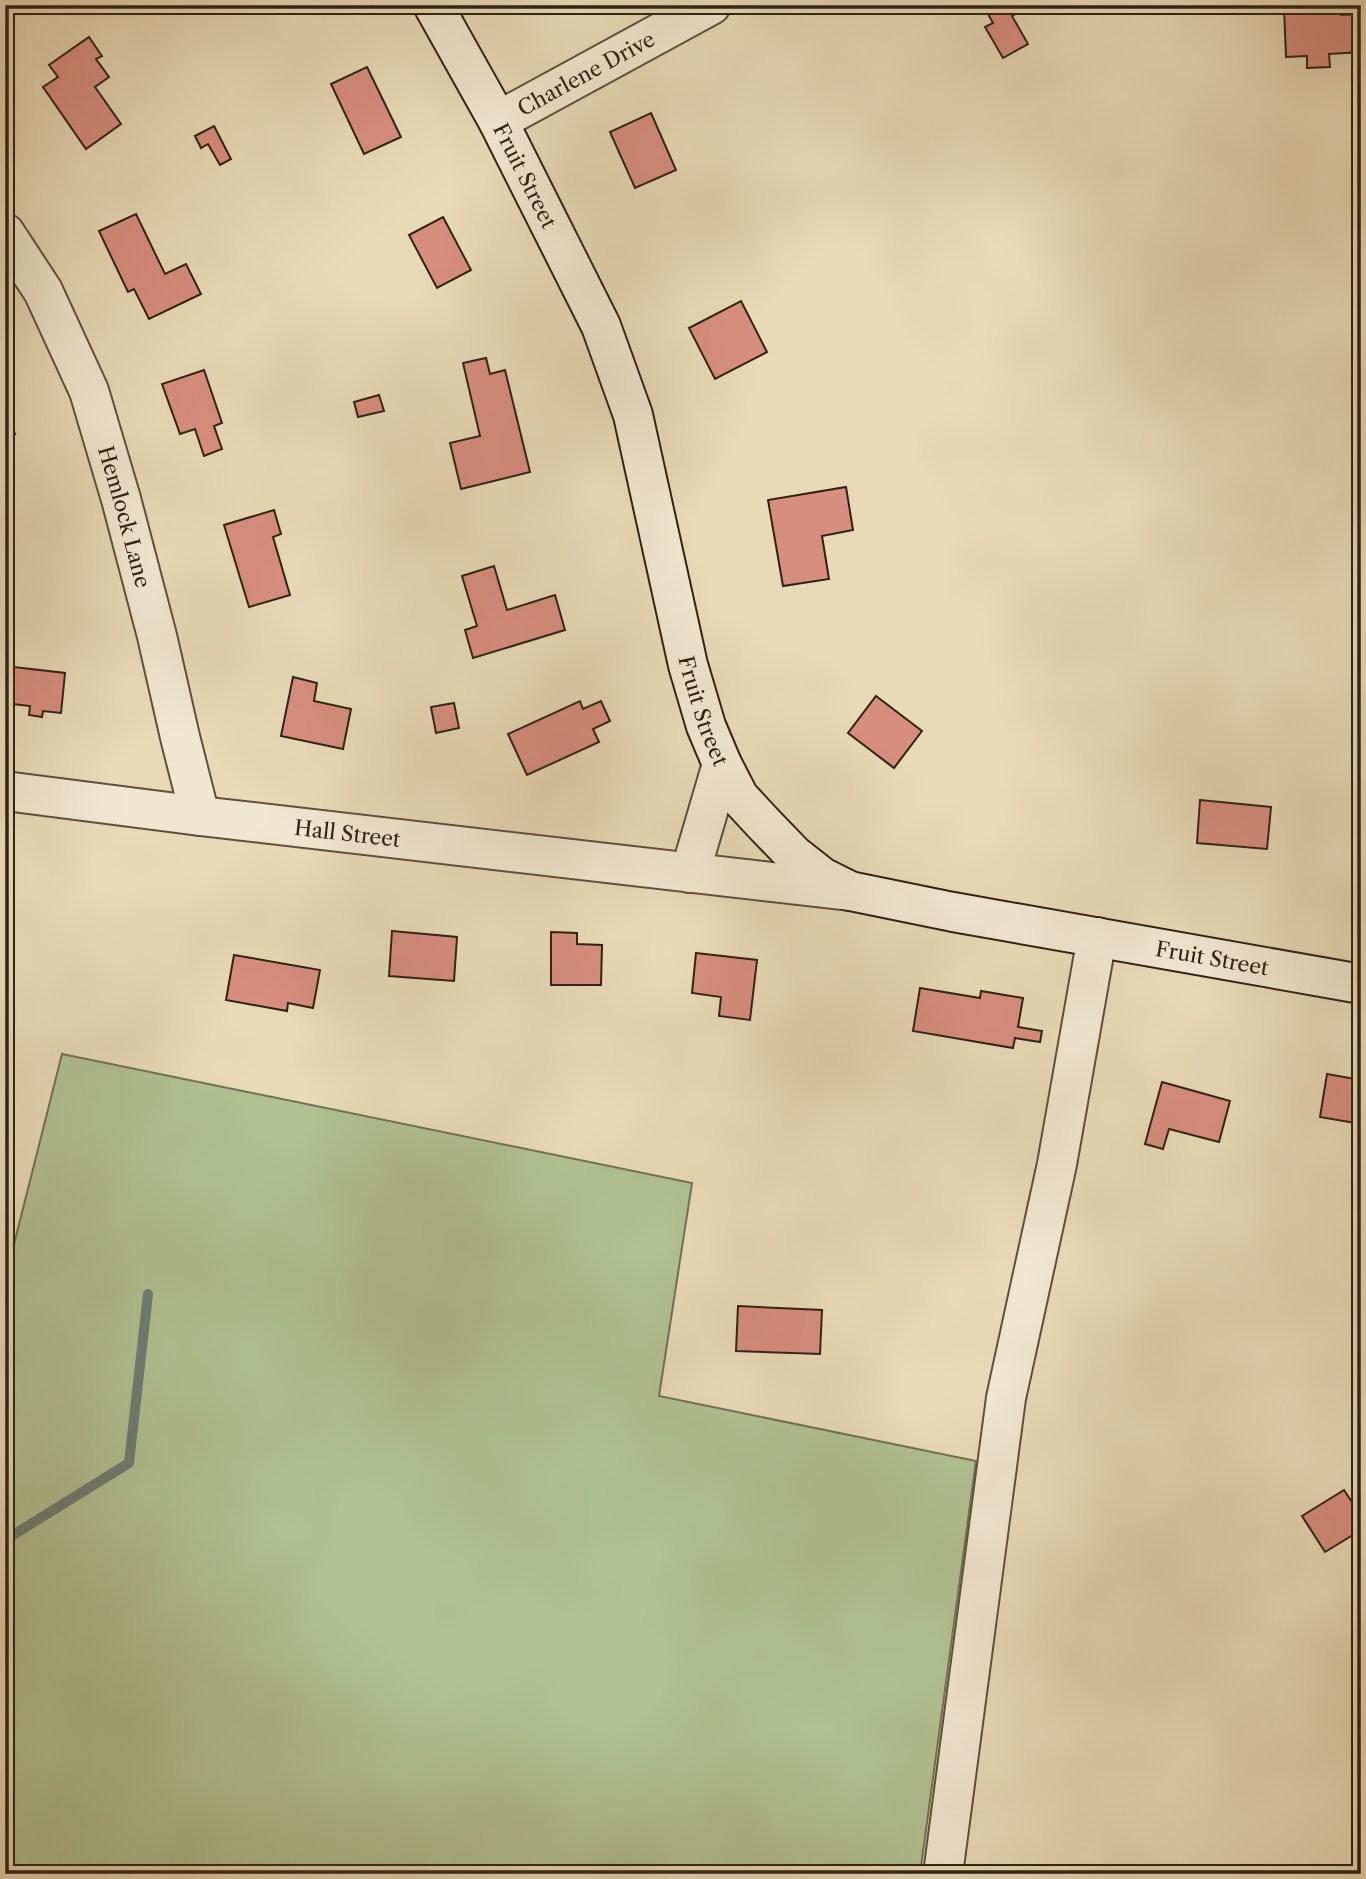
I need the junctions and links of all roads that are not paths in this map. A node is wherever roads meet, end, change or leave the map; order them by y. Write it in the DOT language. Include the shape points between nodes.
graph roads {
  1 [pos="433,5"];
  2 [pos="711,5"];
  3 [pos="498,121"];
  4 [pos="5,233"];
  5 [pos="722,764"];
  6 [pos="5,791"];
  7 [pos="200,816"];
  8 [pos="690,873"];
  9 [pos="850,891"];
  10 [pos="1097,937"];
  11 [pos="1361,984"];
  12 [pos="943,1874"];
  1 -- 3 [label="street, Fruit Street"];
  2 -- 3 [label="street, Charlene Drive"];
  3 -- 5 [label="street, Fruit Street" via="601,326 633,415 688,665"];
  4 -- 7 [label="street, Hemlock Lane" via="43,291 89,391 128,524"];
  5 -- 8 [label="street"];
  5 -- 9 [label="street, Fruit Street" via="739,797 794,855"];
  6 -- 7 [label="street, Hall Street"];
  7 -- 8 [label="street, Hall Street"];
  8 -- 9 [label="street, Hall Street"];
  9 -- 10 [label="street, Fruit Street"];
  10 -- 11 [label="street, Fruit Street"];
  10 -- 12 [label="street" via="1057,1164 1006,1398"];
}
